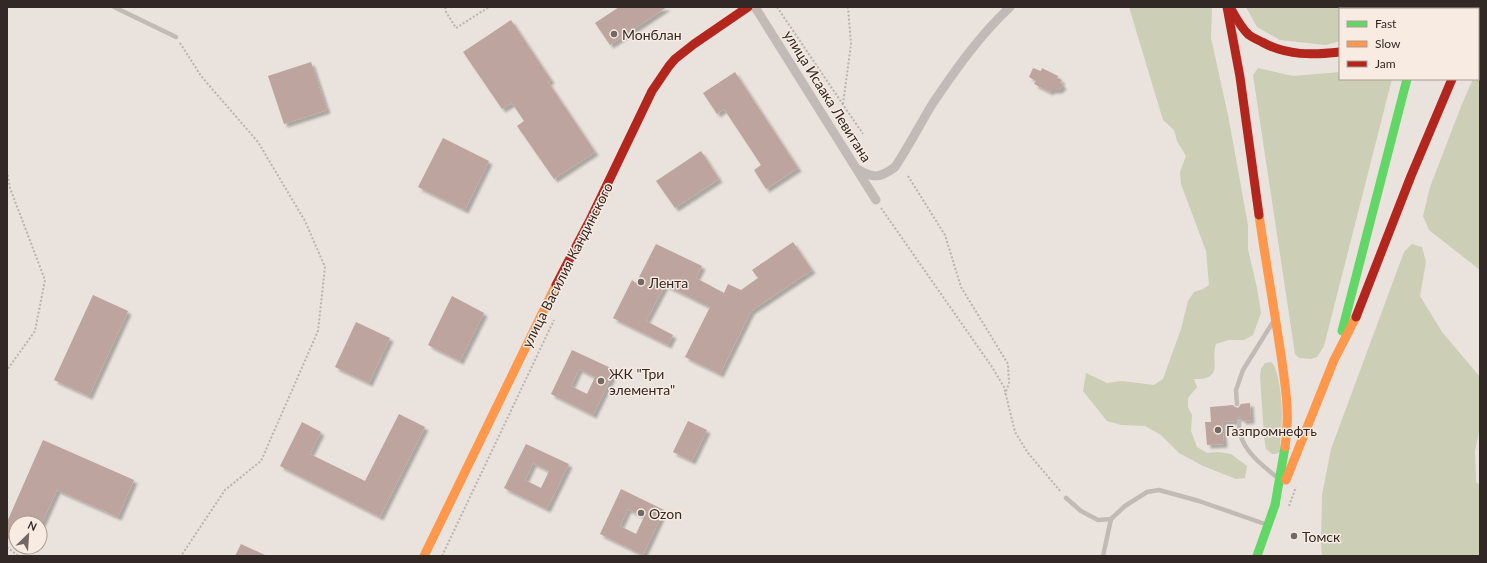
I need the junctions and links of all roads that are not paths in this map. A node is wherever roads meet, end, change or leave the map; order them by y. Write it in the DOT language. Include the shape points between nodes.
graph roads {
  1 [pos="114,7"];
  2 [pos="748,7"];
  3 [pos="755,7"];
  4 [pos="1010,7"];
  5 [pos="1227,7"];
  6 [pos="1230,7"];
  7 [pos="176,37"];
  8 [pos="1339,52"];
  9 [pos="1407,80"];
  10 [pos="1452,80"];
  11 [pos="858,168"];
  12 [pos="876,200"];
  13 [pos="1276,317"];
  14 [pos="1334,360"];
  15 [pos="1237,404"];
  16 [pos="1239,421"];
  17 [pos="1280,479"];
  18 [pos="1066,498"];
  19 [pos="1276,505"];
  20 [pos="1111,519"];
  21 [pos="1268,525"];
  22 [pos="424,556"];
  23 [pos="1103,556"];
  24 [pos="1257,556"];
  1 -- 7 [label="lane"];
  2 -- 22 [label="main road, улица Василия Кандинского" via="675,59 652,91"];
  3 -- 11 [label="street, улица Исаака Левитана"];
  4 -- 11 [label="street" via="986,32 959,67 895,167 886,174 877,176 868,175"];
  5 -- 13 [label="main road"];
  6 -- 8 [label="main road" via="1250,36 1267,46 1297,54"];
  9 -- 14 [label="main road"];
  10 -- 14 [label="main road" via="1359,310"];
  11 -- 12 [label="street, улица Исаака Левитана"];
  13 -- 15 [label="lane" via="1242,370 1236,390"];
  13 -- 17 [label="main road" via="1288,420"];
  14 -- 19 [label="main road"];
  16 -- 17 [label="lane" via="1240,434 1248,450"];
  17 -- 19 [label="main road"];
  18 -- 20 [label="lane" via="1081,511 1098,520"];
  19 -- 21 [label="main road"];
  20 -- 21 [label="lane" via="1147,492 1159,490"];
  20 -- 23 [label="lane"];
  21 -- 24 [label="main road"];
}
